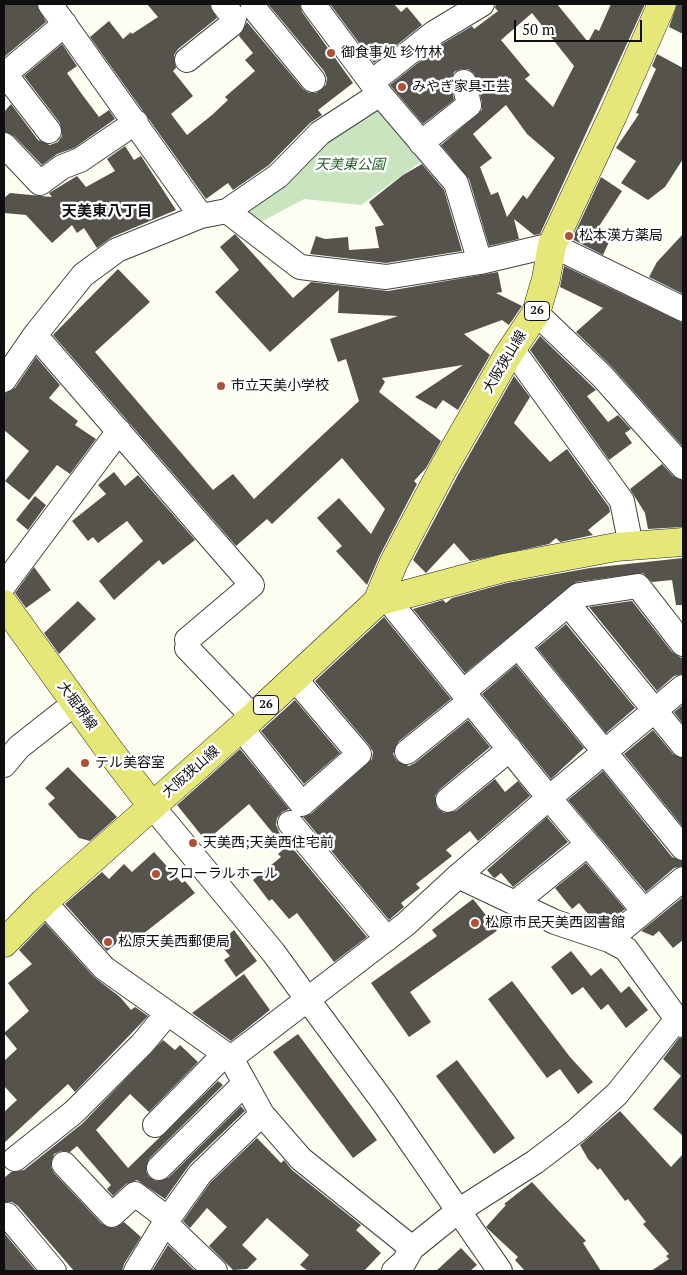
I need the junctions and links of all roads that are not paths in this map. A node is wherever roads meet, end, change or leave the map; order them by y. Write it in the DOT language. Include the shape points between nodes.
graph roads {
  1 [pos="50,4"];
  2 [pos="313,4"];
  3 [pos="482,4"];
  4 [pos="662,4"];
  5 [pos="240,8"];
  6 [pos="65,24"];
  7 [pos="187,60"];
  8 [pos="4,74"];
  9 [pos="313,80"];
  10 [pos="464,82"];
  11 [pos="376,88"];
  12 [pos="136,122"];
  13 [pos="49,131"];
  14 [pos="421,143"];
  15 [pos="4,145"];
  16 [pos="227,212"];
  17 [pos="201,216"];
  18 [pos="552,245"];
  19 [pos="480,262"];
  20 [pos="683,309"];
  21 [pos="536,313"];
  22 [pos="35,335"];
  23 [pos="512,349"];
  24 [pos="4,380"];
  25 [pos="119,431"];
  26 [pos="683,467"];
  27 [pos="683,542"];
  28 [pos="631,546"];
  29 [pos="4,585"];
  30 [pos="382,601"];
  31 [pos="4,604"];
  32 [pos="568,604"];
  33 [pos="683,644"];
  34 [pos="518,646"];
  35 [pos="294,679"];
  36 [pos="683,687"];
  37 [pos="466,696"];
  38 [pos="75,703"];
  39 [pos="656,710"];
  40 [pos="247,723"];
  41 [pos="683,745"];
  42 [pos="510,749"];
  43 [pos="407,752"];
  44 [pos="604,753"];
  45 [pos="4,765"];
  46 [pos="550,798"];
  47 [pos="448,800"];
  48 [pos="152,806"];
  49 [pos="290,823"];
  50 [pos="588,844"];
  51 [pos="683,848"];
  52 [pos="458,876"];
  53 [pos="683,879"];
  54 [pos="44,902"];
  55 [pos="515,903"];
  56 [pos="644,911"];
  57 [pos="386,939"];
  58 [pos="608,940"];
  59 [pos="4,943"];
  60 [pos="308,1000"];
  61 [pos="167,1014"];
  62 [pos="680,1022"];
  63 [pos="228,1056"];
  64 [pos="244,1084"];
  65 [pos="262,1114"];
  66 [pos="155,1125"];
  67 [pos="15,1159"];
  68 [pos="64,1164"];
  69 [pos="159,1168"];
  70 [pos="458,1211"];
  71 [pos="4,1217"];
  72 [pos="166,1221"];
  73 [pos="412,1248"];
  74 [pos="54,1271"];
  75 [pos="136,1271"];
  76 [pos="215,1271"];
  77 [pos="394,1271"];
  78 [pos="500,1271"];
  1 -- 6 [label="street"];
  2 -- 11 [label="street"];
  3 -- 11 [label="street" via="434,33"];
  4 -- 18 [label="main road, 大阪狭山線 / 26"];
  5 -- 7 [label="street" via="232,24"];
  5 -- 9 [label="street"];
  6 -- 8 [label="street"];
  6 -- 12 [label="street"];
  8 -- 13 [label="street"];
  10 -- 14 [label="street" via="470,105"];
  11 -- 14 [label="street"];
  11 -- 16 [label="street" via="320,133 278,176"];
  12 -- 15 [label="street" via="40,183"];
  12 -- 17 [label="street"];
  14 -- 19 [label="street" via="456,183"];
  16 -- 17 [label="street"];
  16 -- 19 [label="street" via="300,267 386,277"];
  17 -- 22 [label="street" via="117,250 83,274"];
  18 -- 19 [label="street"];
  18 -- 20 [label="street"];
  18 -- 21 [label="main road, 大阪狭山線 / 26"];
  21 -- 23 [label="main road, 大阪狭山線 / 26"];
  21 -- 26 [label="street" via="602,376"];
  22 -- 24 [label="street"];
  22 -- 25 [label="street"];
  23 -- 28 [label="street" via="622,501"];
  23 -- 30 [label="main road, 大阪狭山線 / 26" via="394,562"];
  25 -- 29 [label="street"];
  25 -- 40 [label="street" via="252,585 187,644"];
  27 -- 28 [label="main road, 大阪狭山線 / 26"];
  28 -- 30 [label="main road, 大阪狭山線 / 26" via="504,568"];
  30 -- 35 [label="main road, 大阪狭山線 / 26"];
  30 -- 37 [label="street"];
  31 -- 38 [label="main road, 大堀堺線"];
  32 -- 33 [label="street" via="579,595 638,586"];
  32 -- 34 [label="street"];
  32 -- 39 [label="street"];
  34 -- 37 [label="street"];
  34 -- 44 [label="street"];
  35 -- 40 [label="main road, 大阪狭山線 / 26"];
  35 -- 40 [label="street" via="359,754 302,804"];
  36 -- 39 [label="street"];
  37 -- 42 [label="street"];
  37 -- 43 [label="street"];
  38 -- 45 [label="street" via="19,747"];
  38 -- 48 [label="main road, 大堀堺線"];
  39 -- 41 [label="street"];
  39 -- 44 [label="street"];
  40 -- 48 [label="main road, 大阪狭山線 / 26"];
  42 -- 46 [label="street"];
  42 -- 47 [label="street"];
  44 -- 46 [label="street"];
  44 -- 51 [label="street"];
  46 -- 50 [label="street"];
  46 -- 52 [label="street"];
  48 -- 54 [label="main road, 大阪狭山線 / 26"];
  48 -- 60 [label="street" via="273,952"];
  49 -- 57 [label="street"];
  50 -- 55 [label="street"];
  50 -- 56 [label="street"];
  52 -- 55 [label="street"];
  52 -- 57 [label="street"];
  53 -- 56 [label="street"];
  54 -- 59 [label="main road, 大阪狭山線 / 26"];
  54 -- 61 [label="street" via="104,968"];
  55 -- 58 [label="street" via="555,922"];
  56 -- 58 [label="street"];
  57 -- 60 [label="street"];
  58 -- 62 [label="street" via="626,949"];
  60 -- 63 [label="street"];
  60 -- 70 [label="street"];
  61 -- 63 [label="street"];
  61 -- 67 [label="street" via="142,1044 74,1112"];
  62 -- 70 [label="street" via="617,1094 577,1130 535,1162"];
  63 -- 64 [label="street"];
  63 -- 66 [label="street"];
  64 -- 65 [label="street"];
  64 -- 69 [label="street"];
  65 -- 72 [label="street" via="200,1174"];
  65 -- 73 [label="street" via="301,1159"];
  68 -- 72 [label="street" via="112,1215 135,1194"];
  70 -- 73 [label="street"];
  70 -- 78 [label="street"];
  71 -- 74 [label="street" via="7,1214"];
  72 -- 75 [label="street"];
  72 -- 76 [label="street"];
  73 -- 77 [label="street"];
}
